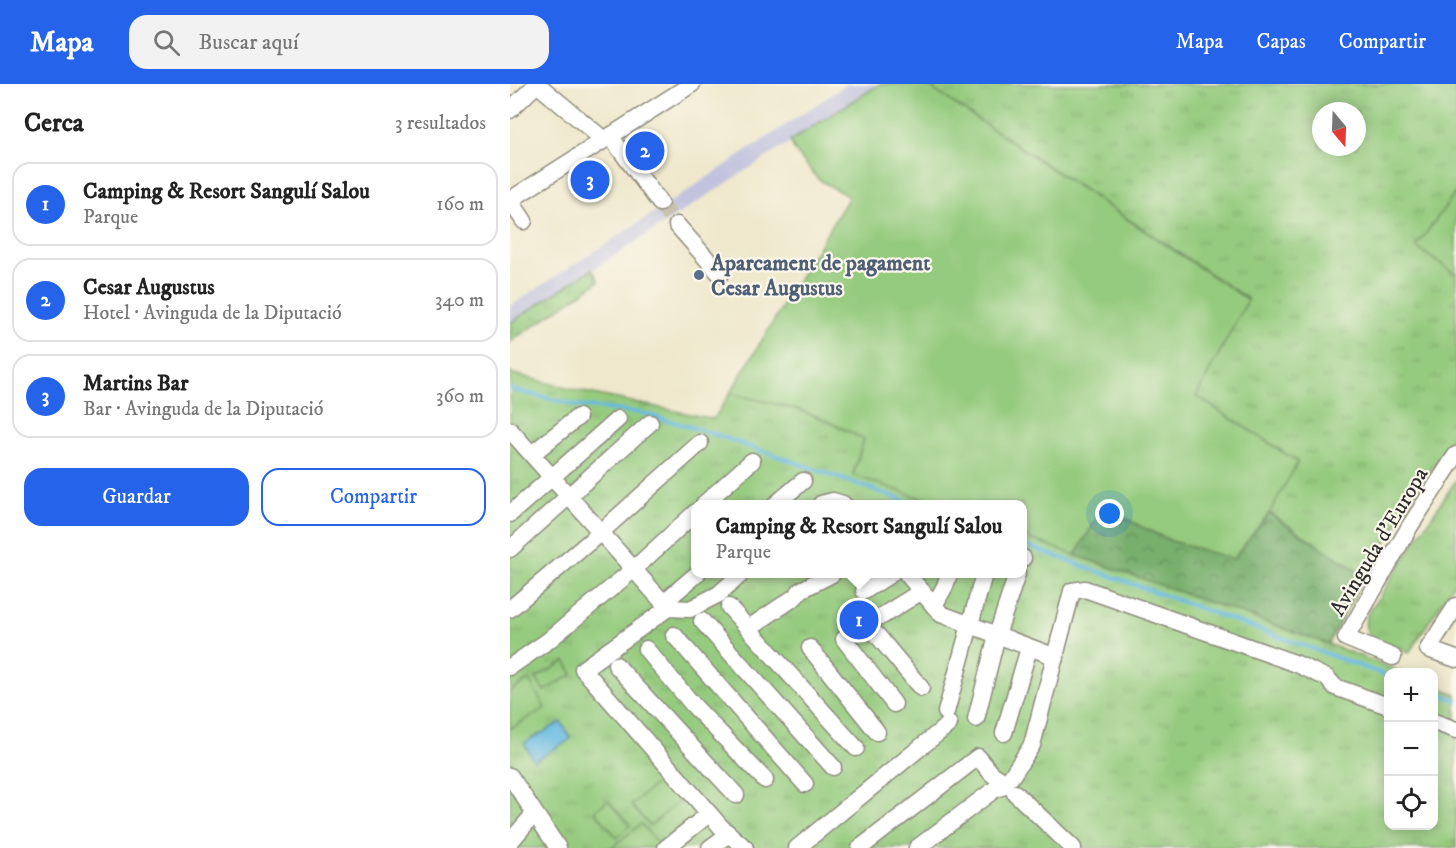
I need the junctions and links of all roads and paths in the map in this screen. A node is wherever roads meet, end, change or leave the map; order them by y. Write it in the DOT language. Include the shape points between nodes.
graph roads {
  1 [pos="537,84"];
  2 [pos="692,84"];
  3 [pos="510,110"];
  4 [pos="607,138"];
  5 [pos="512,196"];
  6 [pos="660,203"];
  7 [pos="524,221"];
  8 [pos="677,225"];
  9 [pos="720,274"];
  10 [pos="578,417"];
  11 [pos="618,420"];
  12 [pos="650,423"];
  13 [pos="510,430"];
  14 [pos="700,443"];
  15 [pos="532,454"];
  16 [pos="1456,455"];
  17 [pos="752,461"];
  18 [pos="553,478"];
  19 [pos="803,481"];
  20 [pos="570,496"];
  21 [pos="708,500"];
  22 [pos="781,500"];
  23 [pos="510,514"];
  24 [pos="691,518"];
  25 [pos="601,532"];
  26 [pos="510,549"];
  27 [pos="634,569"];
  28 [pos="692,578"];
  29 [pos="736,578"];
  30 [pos="823,578"];
  31 [pos="884,578"];
  32 [pos="947,578"];
  33 [pos="983,578"];
  34 [pos="1015,578"];
  35 [pos="915,580"];
  36 [pos="864,591"];
  37 [pos="666,605"];
  38 [pos="934,606"];
  39 [pos="1456,606"];
  40 [pos="729,607"];
  41 [pos="510,609"];
  42 [pos="882,616"];
  43 [pos="702,621"];
  44 [pos="969,625"];
  45 [pos="749,628"];
  46 [pos="674,635"];
  47 [pos="877,635"];
  48 [pos="997,635"];
  49 [pos="844,639"];
  50 [pos="810,648"];
  51 [pos="1029,648"];
  52 [pos="646,649"];
  53 [pos="1056,657"];
  54 [pos="1393,657"];
  55 [pos="1456,659"];
  56 [pos="616,665"];
  57 [pos="510,667"];
  58 [pos="921,688"];
  59 [pos="894,704"];
  60 [pos="1384,704"];
  61 [pos="976,719"];
  62 [pos="1438,723"];
  63 [pos="1456,730"];
  64 [pos="877,732"];
  65 [pos="1004,733"];
  66 [pos="856,748"];
  67 [pos="833,767"];
  68 [pos="765,780"];
  69 [pos="512,783"];
  70 [pos="805,784"];
  71 [pos="1012,784"];
  72 [pos="736,795"];
  73 [pos="534,814"];
  74 [pos="709,814"];
  75 [pos="729,834"];
  76 [pos="510,842"];
  77 [pos="558,848"];
  78 [pos="666,848"];
  79 [pos="710,848"];
  80 [pos="745,848"];
  81 [pos="797,848"];
  82 [pos="860,848"];
  83 [pos="917,848"];
  84 [pos="1073,848"];
  1 -- 3 [label="street"];
  1 -- 4 [label="street"];
  2 -- 4 [label="street"];
  4 -- 5 [label="street"];
  4 -- 6 [label="street"];
  5 -- 7 [label="street"];
  8 -- 9 [label="street"];
  10 -- 15 [label="street"];
  11 -- 18 [label="street"];
  12 -- 20 [label="street"];
  13 -- 15 [label="street"];
  14 -- 25 [label="street"];
  15 -- 18 [label="street"];
  16 -- 54 [label="street, Avinguda d'Europa" via="1346,638"];
  17 -- 21 [label="street"];
  18 -- 20 [label="street"];
  18 -- 23 [label="street"];
  19 -- 22 [label="street"];
  20 -- 25 [label="street"];
  20 -- 26 [label="street"];
  24 -- 27 [label="street"];
  25 -- 27 [label="street"];
  25 -- 41 [label="street"];
  27 -- 37 [label="street"];
  27 -- 57 [label="street"];
  28 -- 37 [label="street"];
  29 -- 37 [label="street" via="719,594 690,609"];
  30 -- 45 [label="street"];
  31 -- 36 [label="street"];
  32 -- 38 [label="street"];
  33 -- 44 [label="street"];
  34 -- 48 [label="street"];
  35 -- 38 [label="street"];
  35 -- 42 [label="street"];
  37 -- 74 [label="street" via="583,669"];
  38 -- 44 [label="street" via="941,614"];
  39 -- 55 [label="street" via="1428,649"];
  40 -- 45 [label="street"];
  43 -- 67 [label="street"];
  44 -- 48 [label="street"];
  44 -- 81 [label="street" via="948,718"];
  45 -- 66 [label="street"];
  46 -- 70 [label="street"];
  47 -- 58 [label="street"];
  48 -- 51 [label="street"];
  48 -- 61 [label="street"];
  49 -- 59 [label="street"];
  50 -- 64 [label="street"];
  51 -- 53 [label="street"];
  51 -- 65 [label="street"];
  52 -- 68 [label="street"];
  53 -- 60 [label="street" via="1072,591 1085,589 1297,664 1327,678 1335,687"];
  53 -- 71 [label="street" via="1031,746"];
  56 -- 72 [label="street"];
  62 -- 63 [label="street"];
  69 -- 73 [label="street"];
  71 -- 82 [label="street" via="992,774 978,757"];
  71 -- 83 [label="street" via="995,789"];
  71 -- 84 [label="street"];
  73 -- 76 [label="street"];
  73 -- 77 [label="street"];
  74 -- 75 [label="street"];
  74 -- 78 [label="street"];
  75 -- 79 [label="street"];
  75 -- 80 [label="street"];
}
